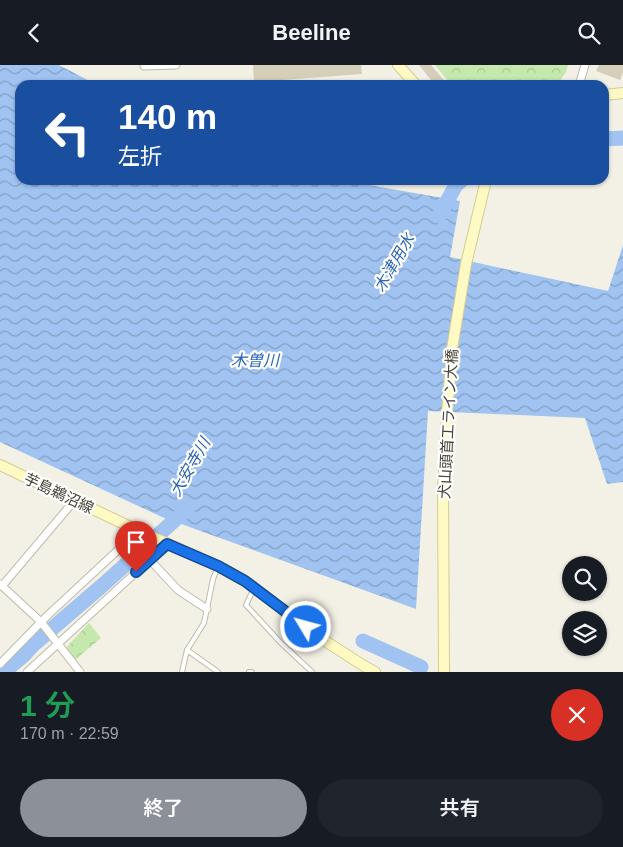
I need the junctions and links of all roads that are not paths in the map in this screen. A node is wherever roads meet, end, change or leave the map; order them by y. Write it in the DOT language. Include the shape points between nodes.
graph roads {
  1 [pos="176,65"];
  2 [pos="398,65"];
  3 [pos="585,65"];
  4 [pos="144,66"];
  5 [pos="412,80"];
  6 [pos="580,80"];
  7 [pos="623,93"];
  8 [pos="609,94"];
  9 [pos="485,185"];
  10 [pos="0,465"];
  11 [pos="74,501"];
  12 [pos="165,543"];
  13 [pos="118,551"];
  14 [pos="150,560"];
  15 [pos="218,566"];
  16 [pos="1,585"];
  17 [pos="254,588"];
  18 [pos="207,609"];
  19 [pos="42,624"];
  20 [pos="56,642"];
  21 [pos="186,650"];
  22 [pos="0,664"];
  23 [pos="27,672"];
  24 [pos="80,672"];
  25 [pos="182,672"];
  26 [pos="218,672"];
  27 [pos="312,672"];
  28 [pos="375,672"];
  29 [pos="444,672"];
  1 -- 4 [label="street"];
  2 -- 5 [label="street"];
  3 -- 6 [label="street"];
  7 -- 8 [label="street"];
  9 -- 29 [label="street, 犬山頭首工ライン大橋" via="466,264 452,349 444,489"];
  10 -- 11 [label="street, 芋島鵜沼線"];
  11 -- 12 [label="street, 芋島鵜沼線"];
  11 -- 16 [label="street"];
  12 -- 14 [label="street"];
  12 -- 15 [label="street, 芋島鵜沼線"];
  13 -- 19 [label="street"];
  14 -- 18 [label="street" via="178,591"];
  14 -- 20 [label="street"];
  15 -- 17 [label="street, 芋島鵜沼線"];
  15 -- 18 [label="lane"];
  16 -- 19 [label="street"];
  17 -- 27 [label="lane" via="246,605"];
  17 -- 28 [label="street, 芋島鵜沼線" via="318,637"];
  18 -- 21 [label="lane" via="204,623"];
  19 -- 20 [label="street"];
  19 -- 22 [label="street"];
  20 -- 23 [label="street"];
  20 -- 24 [label="street"];
  21 -- 25 [label="lane"];
  21 -- 26 [label="lane"];
}
